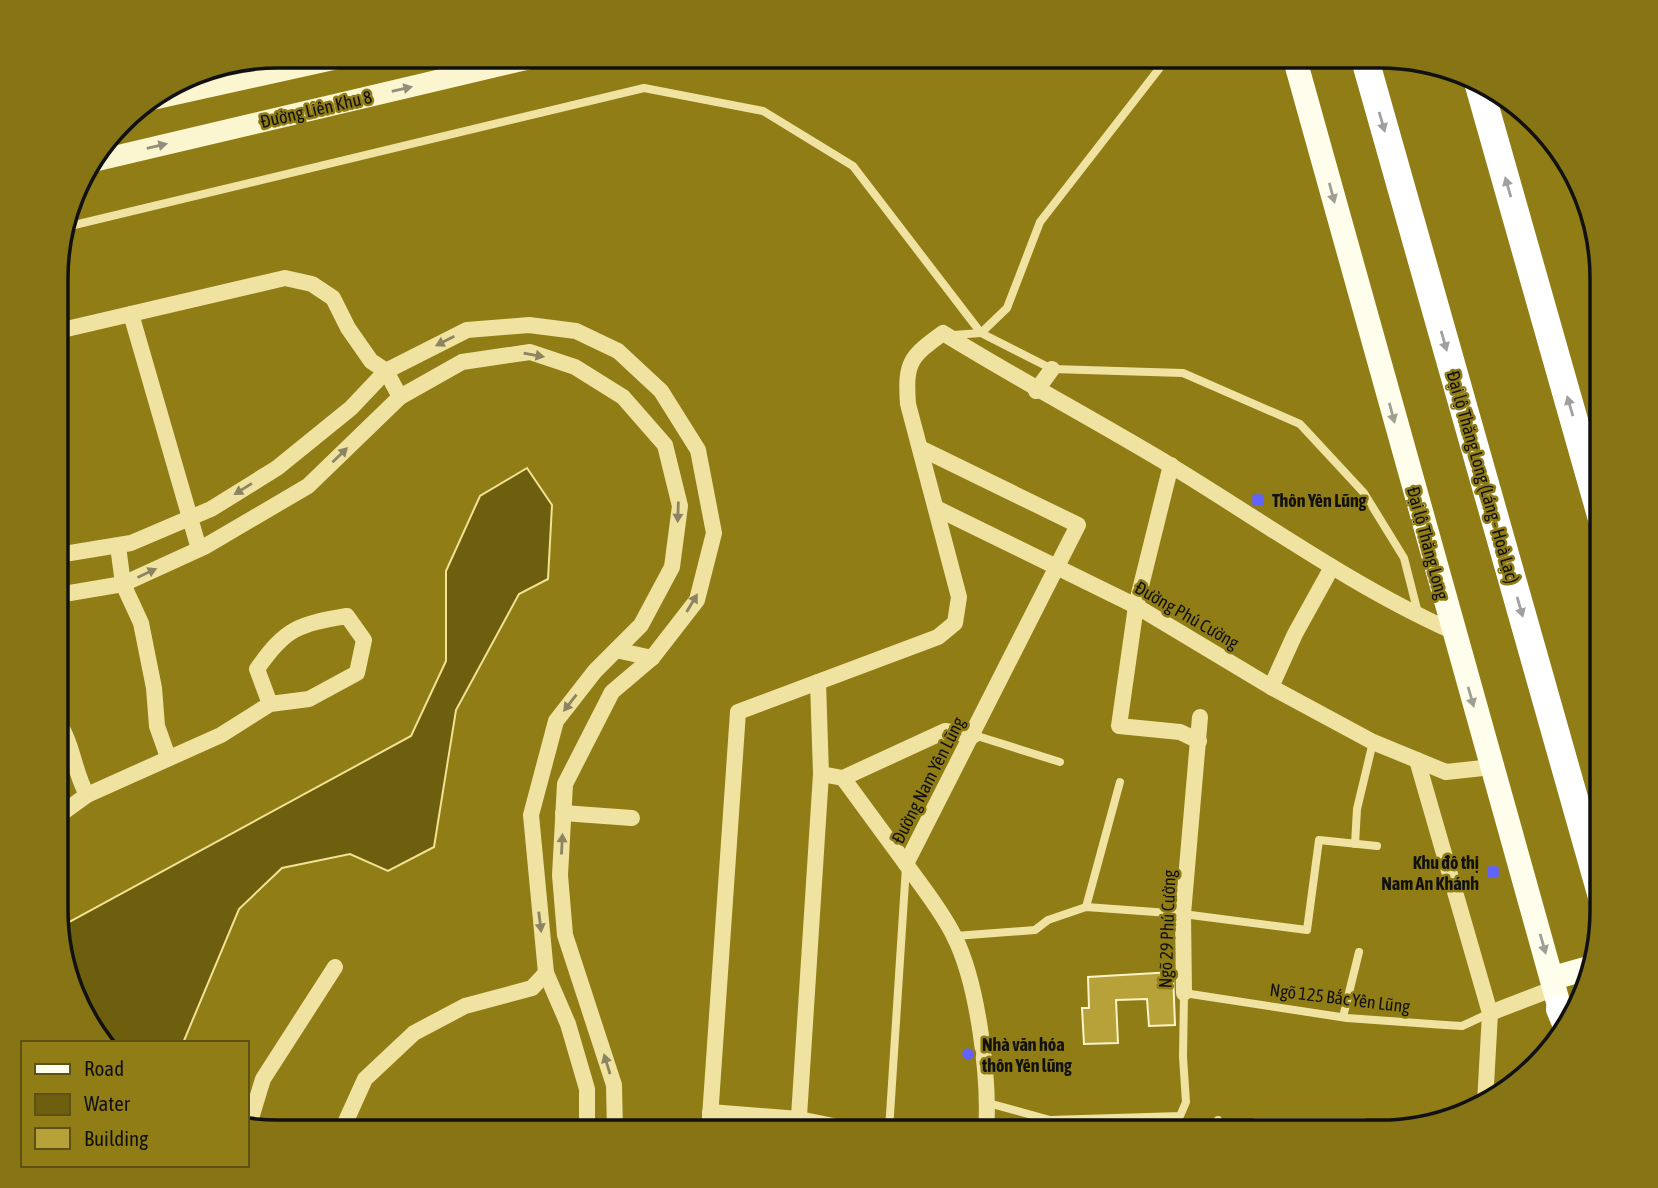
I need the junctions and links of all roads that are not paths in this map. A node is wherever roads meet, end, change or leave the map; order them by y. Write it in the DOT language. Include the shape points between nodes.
graph roads {
  1 [pos="295,68"];
  2 [pos="489,68"];
  3 [pos="1159,69"];
  4 [pos="1298,69"];
  5 [pos="1367,69"];
  6 [pos="177,94"];
  7 [pos="1482,96"];
  8 [pos="107,158"];
  9 [pos="75,225"];
  10 [pos="131,314"];
  11 [pos="68,329"];
  12 [pos="943,333"];
  13 [pos="981,333"];
  14 [pos="1052,369"];
  15 [pos="386,371"];
  16 [pos="1037,391"];
  17 [pos="400,397"];
  18 [pos="920,447"];
  19 [pos="1171,465"];
  20 [pos="1589,473"];
  21 [pos="936,508"];
  22 [pos="190,518"];
  23 [pos="118,545"];
  24 [pos="199,549"];
  25 [pos="68,553"];
  26 [pos="1332,567"];
  27 [pos="1054,568"];
  28 [pos="123,584"];
  29 [pos="68,593"];
  30 [pos="1136,606"];
  31 [pos="1419,616"];
  32 [pos="1452,632"];
  33 [pos="616,650"];
  34 [pos="652,658"];
  35 [pos="818,682"];
  36 [pos="1271,687"];
  37 [pos="270,704"];
  38 [pos="1200,717"];
  39 [pos="974,736"];
  40 [pos="1199,741"];
  41 [pos="1373,742"];
  42 [pos="69,747"];
  43 [pos="168,757"];
  44 [pos="1417,760"];
  45 [pos="1060,762"];
  46 [pos="1492,767"];
  47 [pos="821,774"];
  48 [pos="844,778"];
  49 [pos="1120,782"];
  50 [pos="87,795"];
  51 [pos="69,808"];
  52 [pos="563,813"];
  53 [pos="632,818"];
  54 [pos="1355,844"];
  55 [pos="1377,846"];
  56 [pos="1589,851"];
  57 [pos="906,864"];
  58 [pos="1086,907"];
  59 [pos="1183,914"];
  60 [pos="955,936"];
  61 [pos="1359,952"];
  62 [pos="335,967"];
  63 [pos="546,973"];
  64 [pos="1575,988"];
  65 [pos="1184,992"];
  66 [pos="1560,1006"];
  67 [pos="1490,1013"];
  68 [pos="1343,1017"];
  69 [pos="1486,1090"];
  70 [pos="988,1103"];
  71 [pos="710,1112"];
  72 [pos="251,1117"];
  73 [pos="347,1119"];
  74 [pos="587,1119"];
  75 [pos="615,1119"];
  76 [pos="710,1119"];
  77 [pos="761,1119"];
  78 [pos="799,1119"];
  79 [pos="891,1120"];
  80 [pos="987,1120"];
  81 [pos="1048,1120"];
  82 [pos="1058,1120"];
  1 -- 6 [label="street"];
  8 -- 2 [label="street, Đường Liên Khu 8, one-way"];
  3 -- 13 [label="lane" via="1040,222 1007,308"];
  4 -- 32 [label="main road, Đại lộ Thăng Long, one-way"];
  5 -- 56 [label="highway, Đại lộ Thăng Long (Láng - Hoà Lạc), one-way"];
  20 -- 7 [label="highway, one-way"];
  9 -- 13 [label="lane" via="645,88 762,111 853,166"];
  10 -- 11 [label="street"];
  10 -- 15 [label="street" via="285,278 312,284 333,299 371,361"];
  10 -- 22 [label="street"];
  12 -- 13 [label="lane"];
  12 -- 16 [label="street"];
  12 -- 18 [label="street" via="918,351 906,373 908,404"];
  13 -- 14 [label="lane"];
  14 -- 16 [label="street"];
  14 -- 31 [label="lane" via="1182,373 1300,424 1364,494 1404,558"];
  15 -- 17 [label="street"];
  15 -- 22 [label="street, one-way" via="351,408 277,468"];
  34 -- 15 [label="street, one-way" via="697,600 714,533 698,450 661,391 618,351 576,331 529,325 467,330"];
  16 -- 19 [label="street"];
  24 -- 17 [label="street, one-way" via="308,486"];
  17 -- 33 [label="street, one-way" via="462,362 530,352 575,367 623,397 665,445 680,506 672,567 641,625"];
  18 -- 21 [label="street"];
  18 -- 27 [label="street, Đường Nam Yên Lũng" via="1077,525"];
  19 -- 26 [label="street"];
  19 -- 30 [label="street"];
  21 -- 27 [label="street, Đường Phú Cường"];
  21 -- 35 [label="street" via="959,597 955,622 939,638"];
  22 -- 23 [label="street"];
  22 -- 24 [label="street"];
  23 -- 25 [label="street"];
  23 -- 28 [label="street"];
  28 -- 24 [label="street, one-way"];
  26 -- 31 [label="street"];
  26 -- 36 [label="street"];
  27 -- 30 [label="street, Đường Phú Cường"];
  27 -- 39 [label="street, Đường Nam Yên Lũng"];
  28 -- 29 [label="street"];
  28 -- 43 [label="street" via="141,623 157,726"];
  30 -- 36 [label="street, Đường Phú Cường"];
  30 -- 40 [label="street" via="1119,726 1180,732"];
  31 -- 32 [label="street"];
  32 -- 46 [label="main road, Đại lộ Thăng Long, one-way"];
  33 -- 34 [label="street"];
  33 -- 63 [label="street, one-way" via="556,721 531,815"];
  34 -- 52 [label="street" via="612,692 565,784"];
  35 -- 47 [label="street"];
  35 -- 71 [label="street" via="738,712"];
  36 -- 41 [label="street, Đường Phú Cường"];
  37 -- 37 [label="street" via="309,699 357,673 364,640 347,616 309,622 276,641 257,669"];
  37 -- 43 [label="street" via="221,735"];
  38 -- 40 [label="street, Ngõ 29 Phú Cường"];
  39 -- 45 [label="lane"];
  39 -- 48 [label="street" via="945,731"];
  39 -- 57 [label="street, Đường Nam Yên Lũng"];
  40 -- 59 [label="street, Ngõ 29 Phú Cường"];
  41 -- 44 [label="street, Đường Phú Cường"];
  41 -- 54 [label="lane" via="1357,809"];
  42 -- 50 [label="street"];
  43 -- 50 [label="street"];
  44 -- 46 [label="street, Đường Phú Cường" via="1446,772"];
  44 -- 67 [label="street"];
  46 -- 66 [label="main road, Đại lộ Thăng Long, one-way"];
  47 -- 48 [label="street"];
  47 -- 78 [label="street"];
  48 -- 57 [label="street"];
  49 -- 58 [label="lane"];
  50 -- 51 [label="street"];
  52 -- 53 [label="street"];
  75 -- 52 [label="street, one-way" via="614,1085 565,935 560,875"];
  54 -- 55 [label="lane"];
  54 -- 59 [label="lane" via="1320,840 1307,930"];
  57 -- 60 [label="street, Đường Nam Yên Lũng"];
  57 -- 79 [label="lane"];
  58 -- 59 [label="lane"];
  58 -- 60 [label="lane" via="1048,920 1035,930"];
  59 -- 65 [label="street, Ngõ 29 Phú Cường"];
  60 -- 70 [label="street, Đường Nam Yên Lũng" via="972,997"];
  61 -- 68 [label="lane"];
  62 -- 72 [label="street" via="263,1079"];
  63 -- 73 [label="street" via="532,988 465,1006 414,1032 365,1079"];
  63 -- 74 [label="street" via="568,1024 587,1089"];
  64 -- 66 [label="main road"];
  65 -- 68 [label="lane, Ngõ 125 Bắc Yên Lũng"];
  65 -- 82 [label="lane, Ngõ 29 Phú Cường" via="1186,1102 1180,1116"];
  66 -- 67 [label="street"];
  67 -- 68 [label="lane, Ngõ 125 Bắc Yên Lũng" via="1462,1026"];
  67 -- 69 [label="street"];
  70 -- 80 [label="street, Đường Nam Yên Lũng"];
  70 -- 81 [label="lane, Ngõ 29 Phú Cường"];
  71 -- 76 [label="street"];
  71 -- 77 [label="street"];
}
